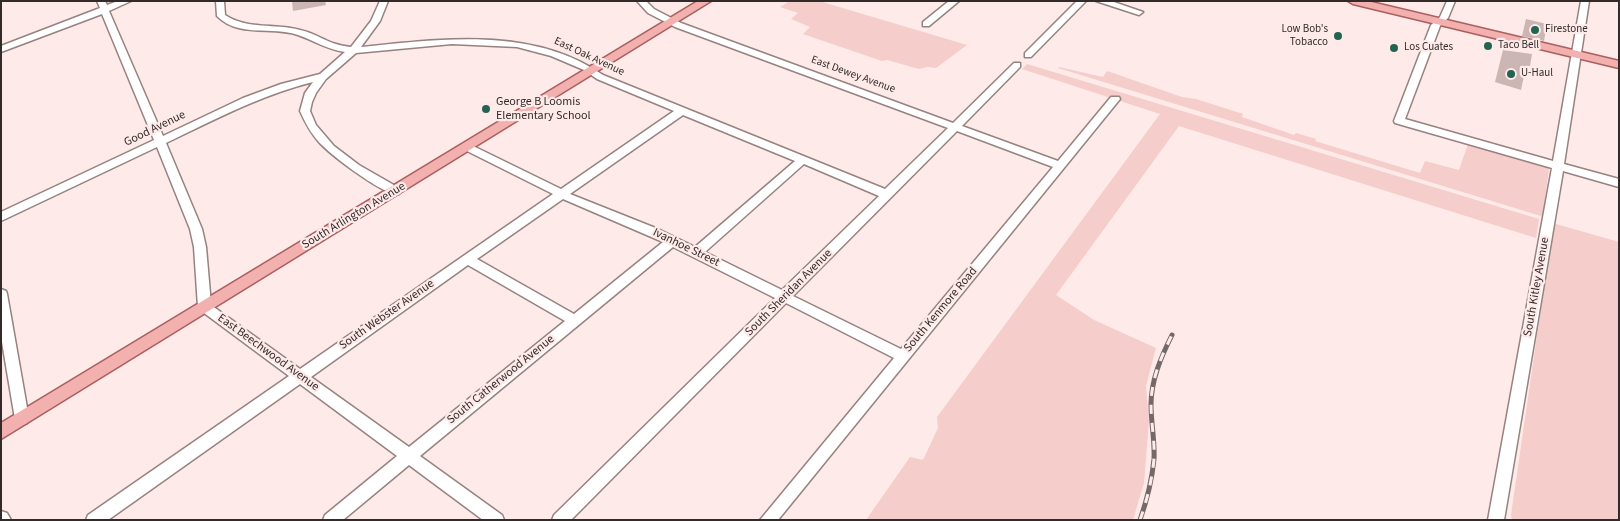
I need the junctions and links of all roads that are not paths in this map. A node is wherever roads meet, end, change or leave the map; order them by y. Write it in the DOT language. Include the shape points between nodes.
graph roads {
  1 [pos="127,1"];
  2 [pos="220,1"];
  3 [pos="384,1"];
  4 [pos="640,1"];
  5 [pos="706,1"];
  6 [pos="955,1"];
  7 [pos="1082,1"];
  8 [pos="1100,1"];
  9 [pos="1352,1"];
  10 [pos="1451,1"];
  11 [pos="1585,1"];
  12 [pos="103,6"];
  13 [pos="1139,12"];
  14 [pos="672,22"];
  15 [pos="1440,22"];
  16 [pos="926,24"];
  17 [pos="1,49"];
  18 [pos="353,50"];
  19 [pos="1576,54"];
  20 [pos="1028,55"];
  21 [pos="1619,64"];
  22 [pos="1017,66"];
  23 [pos="591,72"];
  24 [pos="325,76"];
  25 [pos="1114,99"];
  26 [pos="681,111"];
  27 [pos="956,126"];
  28 [pos="159,142"];
  29 [pos="467,147"];
  30 [pos="802,160"];
  31 [pos="1061,166"];
  32 [pos="1558,166"];
  33 [pos="1619,183"];
  34 [pos="395,191"];
  35 [pos="560,194"];
  36 [pos="888,196"];
  37 [pos="1,217"];
  38 [pos="672,241"];
  39 [pos="698,254"];
  40 [pos="467,259"];
  41 [pos="1,294"];
  42 [pos="786,296"];
  43 [pos="205,307"];
  44 [pos="574,320"];
  45 [pos="903,356"];
  46 [pos="300,376"];
  47 [pos="22,419"];
  48 [pos="1,432"];
  49 [pos="408,456"];
  50 [pos="94,520"];
  51 [pos="331,520"];
  52 [pos="496,520"];
  53 [pos="560,520"];
  54 [pos="768,520"];
  55 [pos="1496,520"];
  1 -- 12 [label="street"];
  2 -- 18 [label="street, East Oak Avenue" via="221,16 231,23 298,32 331,46"];
  3 -- 18 [label="street" via="376,19"];
  4 -- 14 [label="street, East Dewey Avenue"];
  5 -- 14 [label="main road, South Arlington Avenue"];
  6 -- 16 [label="street"];
  7 -- 20 [label="street"];
  8 -- 13 [label="street"];
  9 -- 15 [label="main road"];
  10 -- 15 [label="street"];
  11 -- 19 [label="street, South Kitley Avenue"];
  12 -- 17 [label="street"];
  12 -- 28 [label="street, East Beechwood Avenue"];
  14 -- 23 [label="main road, South Arlington Avenue"];
  14 -- 27 [label="street, East Dewey Avenue"];
  15 -- 19 [label="main road"];
  15 -- 32 [label="street" via="1436,25 1399,121"];
  18 -- 23 [label="street, East Oak Avenue" via="434,42 512,43 545,50"];
  18 -- 24 [label="street"];
  19 -- 21 [label="main road"];
  19 -- 32 [label="street, South Kitley Avenue"];
  22 -- 27 [label="street, South Sheridan Avenue"];
  23 -- 26 [label="street, East Oak Avenue"];
  23 -- 29 [label="main road, South Arlington Avenue"];
  24 -- 28 [label="street, Good Avenue" via="253,97"];
  24 -- 34 [label="street" via="312,91 305,106 306,114 334,152"];
  25 -- 31 [label="street, South Kenmore Road"];
  26 -- 30 [label="street, East Oak Avenue"];
  26 -- 35 [label="street, South Webster Avenue"];
  27 -- 31 [label="street, East Dewey Avenue"];
  27 -- 36 [label="street, South Sheridan Avenue"];
  28 -- 37 [label="street, Good Avenue"];
  28 -- 43 [label="street, East Beechwood Avenue" via="199,242"];
  29 -- 34 [label="main road, South Arlington Avenue"];
  29 -- 35 [label="street, Ivanhoe Street"];
  30 -- 36 [label="street, East Oak Avenue"];
  30 -- 39 [label="street"];
  31 -- 45 [label="street, South Kenmore Road"];
  32 -- 33 [label="street"];
  32 -- 55 [label="street, South Kitley Avenue"];
  34 -- 43 [label="main road, South Arlington Avenue"];
  35 -- 38 [label="street, Ivanhoe Street"];
  35 -- 40 [label="street, South Webster Avenue"];
  36 -- 42 [label="street, South Sheridan Avenue"];
  38 -- 39 [label="street, Ivanhoe Street"];
  38 -- 44 [label="street, South Catherwood Avenue"];
  39 -- 42 [label="street, Ivanhoe Street"];
  40 -- 44 [label="street"];
  40 -- 46 [label="street, South Webster Avenue"];
  41 -- 47 [label="street"];
  42 -- 45 [label="street, Ivanhoe Street"];
  42 -- 53 [label="street, South Sheridan Avenue"];
  43 -- 46 [label="street, East Beechwood Avenue"];
  43 -- 47 [label="main road, South Arlington Avenue"];
  44 -- 49 [label="street, South Catherwood Avenue"];
  45 -- 54 [label="street, South Kenmore Road"];
  46 -- 49 [label="street, East Beechwood Avenue"];
  46 -- 50 [label="street, South Webster Avenue"];
  47 -- 48 [label="main road, South Arlington Avenue"];
  49 -- 51 [label="street, South Catherwood Avenue"];
  49 -- 52 [label="street, East Beechwood Avenue"];
}
